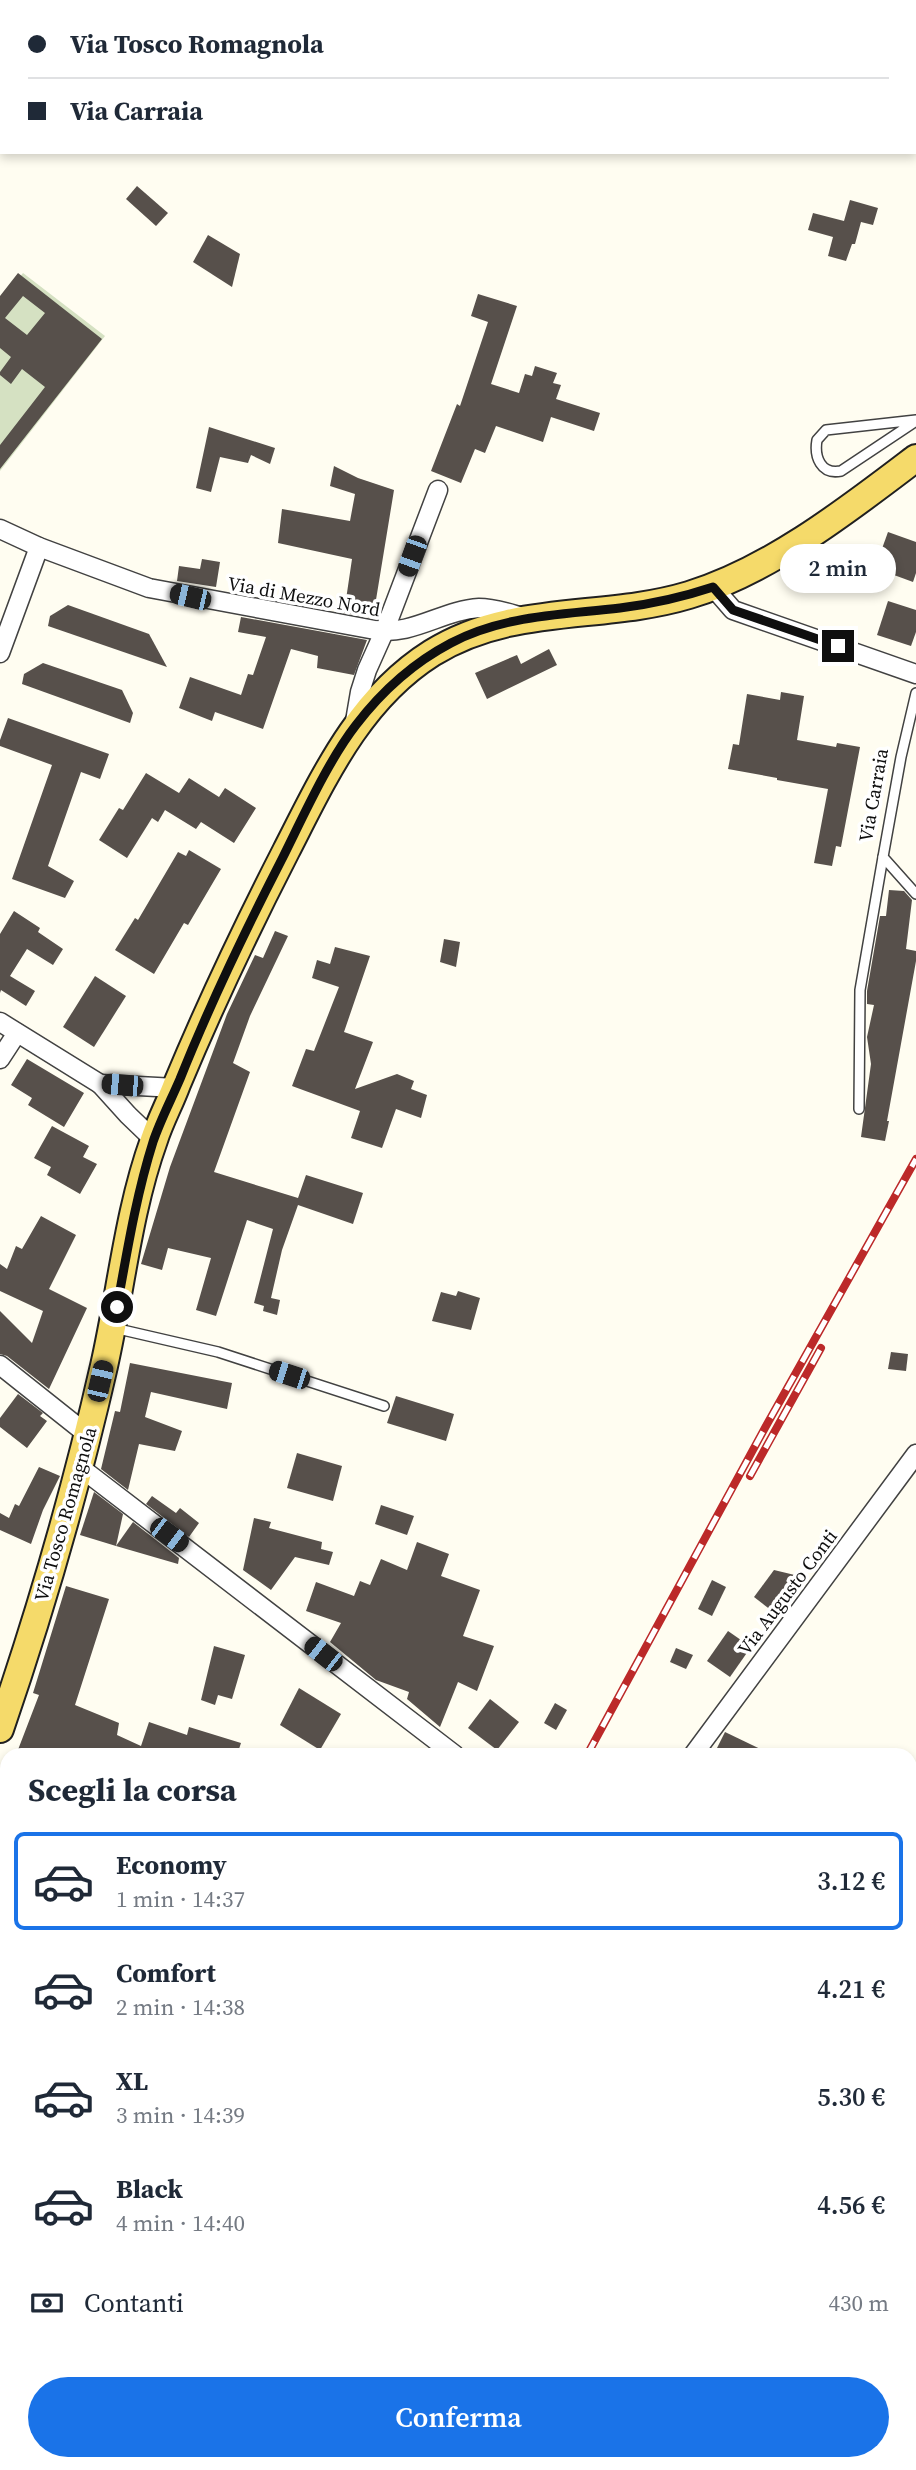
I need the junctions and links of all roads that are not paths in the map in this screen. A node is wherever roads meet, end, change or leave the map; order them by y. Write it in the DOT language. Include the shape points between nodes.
graph roads {
  1 [pos="916,420"];
  2 [pos="916,458"];
  3 [pos="438,490"];
  4 [pos="0,528"];
  5 [pos="39,547"];
  6 [pos="713,587"];
  7 [pos="526,618"];
  8 [pos="384,632"];
  9 [pos="0,653"];
  10 [pos="916,674"];
  11 [pos="916,692"];
  12 [pos="354,727"];
  13 [pos="883,857"];
  14 [pos="916,894"];
  15 [pos="0,1022"];
  16 [pos="17,1033"];
  17 [pos="0,1059"];
  18 [pos="100,1083"];
  19 [pos="176,1088"];
  20 [pos="859,1109"];
  21 [pos="154,1140"];
  22 [pos="113,1327"];
  23 [pos="0,1365"];
  24 [pos="384,1406"];
  25 [pos="88,1435"];
  26 [pos="916,1454"];
  27 [pos="81,1468"];
  28 [pos="0,1729"];
  29 [pos="447,1748"];
  30 [pos="698,1748"];
  1 -- 1 [label="lane" via="841,471 822,467 816,456 817,440 826,430"];
  2 -- 6 [label="main road, Via Tosco Romagnola" via="792,545"];
  3 -- 8 [label="street"];
  4 -- 5 [label="street, Via di Mezzo Nord"];
  5 -- 8 [label="street, Via di Mezzo Nord" via="149,588"];
  5 -- 9 [label="street"];
  6 -- 7 [label="main road, Via Tosco Romagnola" via="653,603"];
  6 -- 10 [label="street" via="733,610"];
  7 -- 8 [label="street, Via di Mezzo Nord" via="478,608"];
  7 -- 12 [label="main road, Via Tosco Romagnola" via="470,635 431,654 387,688"];
  8 -- 12 [label="street" via="360,692"];
  11 -- 13 [label="lane, Via Carraia"];
  12 -- 19 [label="main road, Via Tosco Romagnola" via="253,914"];
  13 -- 14 [label="lane, Via Carraia"];
  13 -- 20 [label="lane" via="860,990"];
  15 -- 16 [label="street"];
  16 -- 17 [label="street"];
  16 -- 18 [label="street"];
  18 -- 19 [label="street"];
  18 -- 21 [label="street"];
  19 -- 21 [label="main road, Via Tosco Romagnola"];
  21 -- 22 [label="main road, Via Tosco Romagnola"];
  22 -- 24 [label="lane" via="218,1352"];
  22 -- 25 [label="main road, Via Tosco Romagnola"];
  23 -- 25 [label="street"];
  25 -- 27 [label="main road, Via Tosco Romagnola"];
  26 -- 30 [label="street, Via Augusto Conti"];
  27 -- 28 [label="main road, Via Tosco Romagnola"];
  27 -- 29 [label="street"];
}
